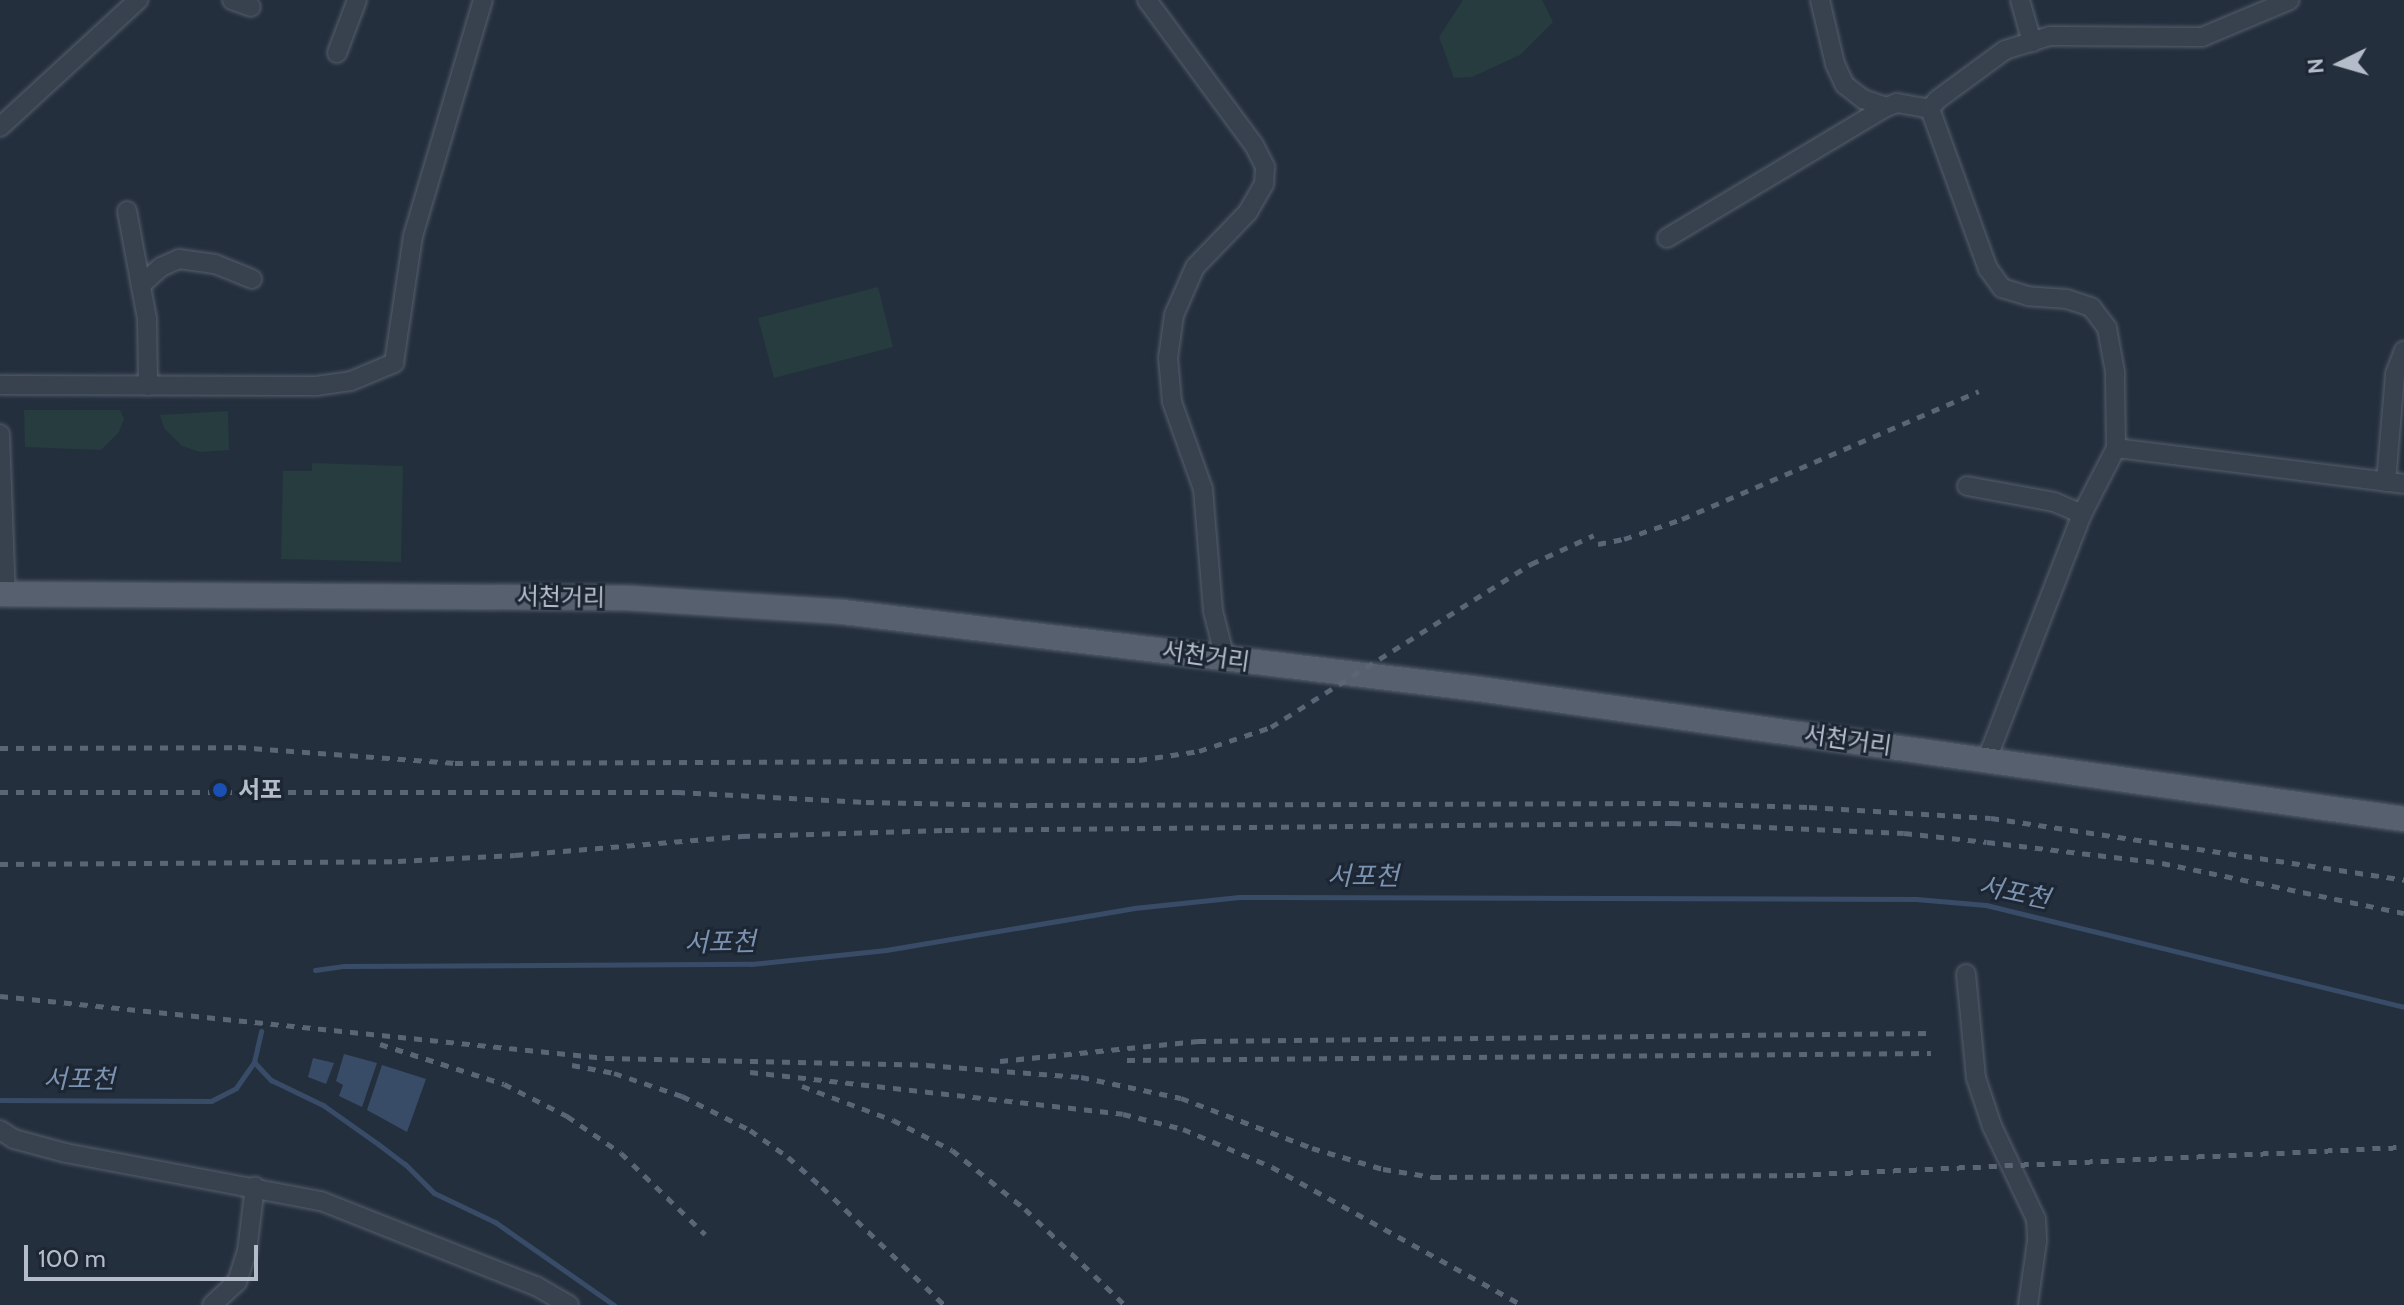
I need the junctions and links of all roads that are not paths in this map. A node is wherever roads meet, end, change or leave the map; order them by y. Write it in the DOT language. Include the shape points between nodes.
graph roads {
  1 [pos="138,0"];
  2 [pos="232,0"];
  3 [pos="357,0"];
  4 [pos="483,0"];
  5 [pos="1147,0"];
  6 [pos="1820,0"];
  7 [pos="2020,0"];
  8 [pos="2290,0"];
  9 [pos="251,7"];
  10 [pos="2032,42"];
  11 [pos="337,53"];
  12 [pos="1886,107"];
  13 [pos="1930,109"];
  14 [pos="0,127"];
  15 [pos="127,211"];
  16 [pos="1667,238"];
  17 [pos="252,279"];
  18 [pos="141,285"];
  19 [pos="2404,351"];
  20 [pos="0,385"];
  21 [pos="148,386"];
  22 [pos="0,434"];
  23 [pos="2116,448"];
  24 [pos="2395,483"];
  25 [pos="1967,486"];
  26 [pos="2082,514"];
  27 [pos="3,594"];
  28 [pos="1225,658"];
  29 [pos="1987,759"];
  30 [pos="2404,819"];
  31 [pos="1966,974"];
  32 [pos="0,1130"];
  33 [pos="255,1186"];
  34 [pos="536,1286"];
  35 [pos="212,1305"];
  36 [pos="530,1305"];
  37 [pos="569,1305"];
  38 [pos="2028,1305"];
  1 -- 14 [label="street"];
  2 -- 9 [label="street"];
  3 -- 11 [label="street"];
  4 -- 21 [label="street" via="413,236 394,363 351,381 316,386"];
  5 -- 28 [label="street" via="1265,167 1264,184 1248,212 1195,267 1174,315 1168,358 1172,402 1203,489 1213,611"];
  6 -- 12 [label="street" via="1845,85"];
  7 -- 10 [label="street"];
  8 -- 10 [label="street" via="2202,37 2050,36"];
  10 -- 13 [label="street" via="2005,50 1977,68"];
  12 -- 13 [label="street" via="1897,103"];
  12 -- 16 [label="street"];
  13 -- 23 [label="street" via="1988,269 2002,288 2091,307 2107,328 2115,372"];
  15 -- 18 [label="street"];
  17 -- 18 [label="street" via="215,264 179,259"];
  18 -- 21 [label="street"];
  19 -- 24 [label="street" via="2395,374"];
  20 -- 21 [label="street"];
  22 -- 27 [label="street"];
  23 -- 24 [label="street"];
  23 -- 26 [label="street"];
  25 -- 26 [label="street" via="2054,502"];
  26 -- 29 [label="street"];
  27 -- 28 [label="main road, 서천거리" via="628,598 843,612"];
  28 -- 29 [label="main road, 서천거리"];
  29 -- 30 [label="main road, 서천거리"];
  31 -- 38 [label="street" via="1976,1078 1992,1126 2036,1219"];
  32 -- 33 [label="street" via="66,1153"];
  33 -- 34 [label="street" via="321,1201"];
  33 -- 35 [label="street" via="247,1251 237,1282"];
  34 -- 36 [label="street"];
  34 -- 37 [label="street"];
}
